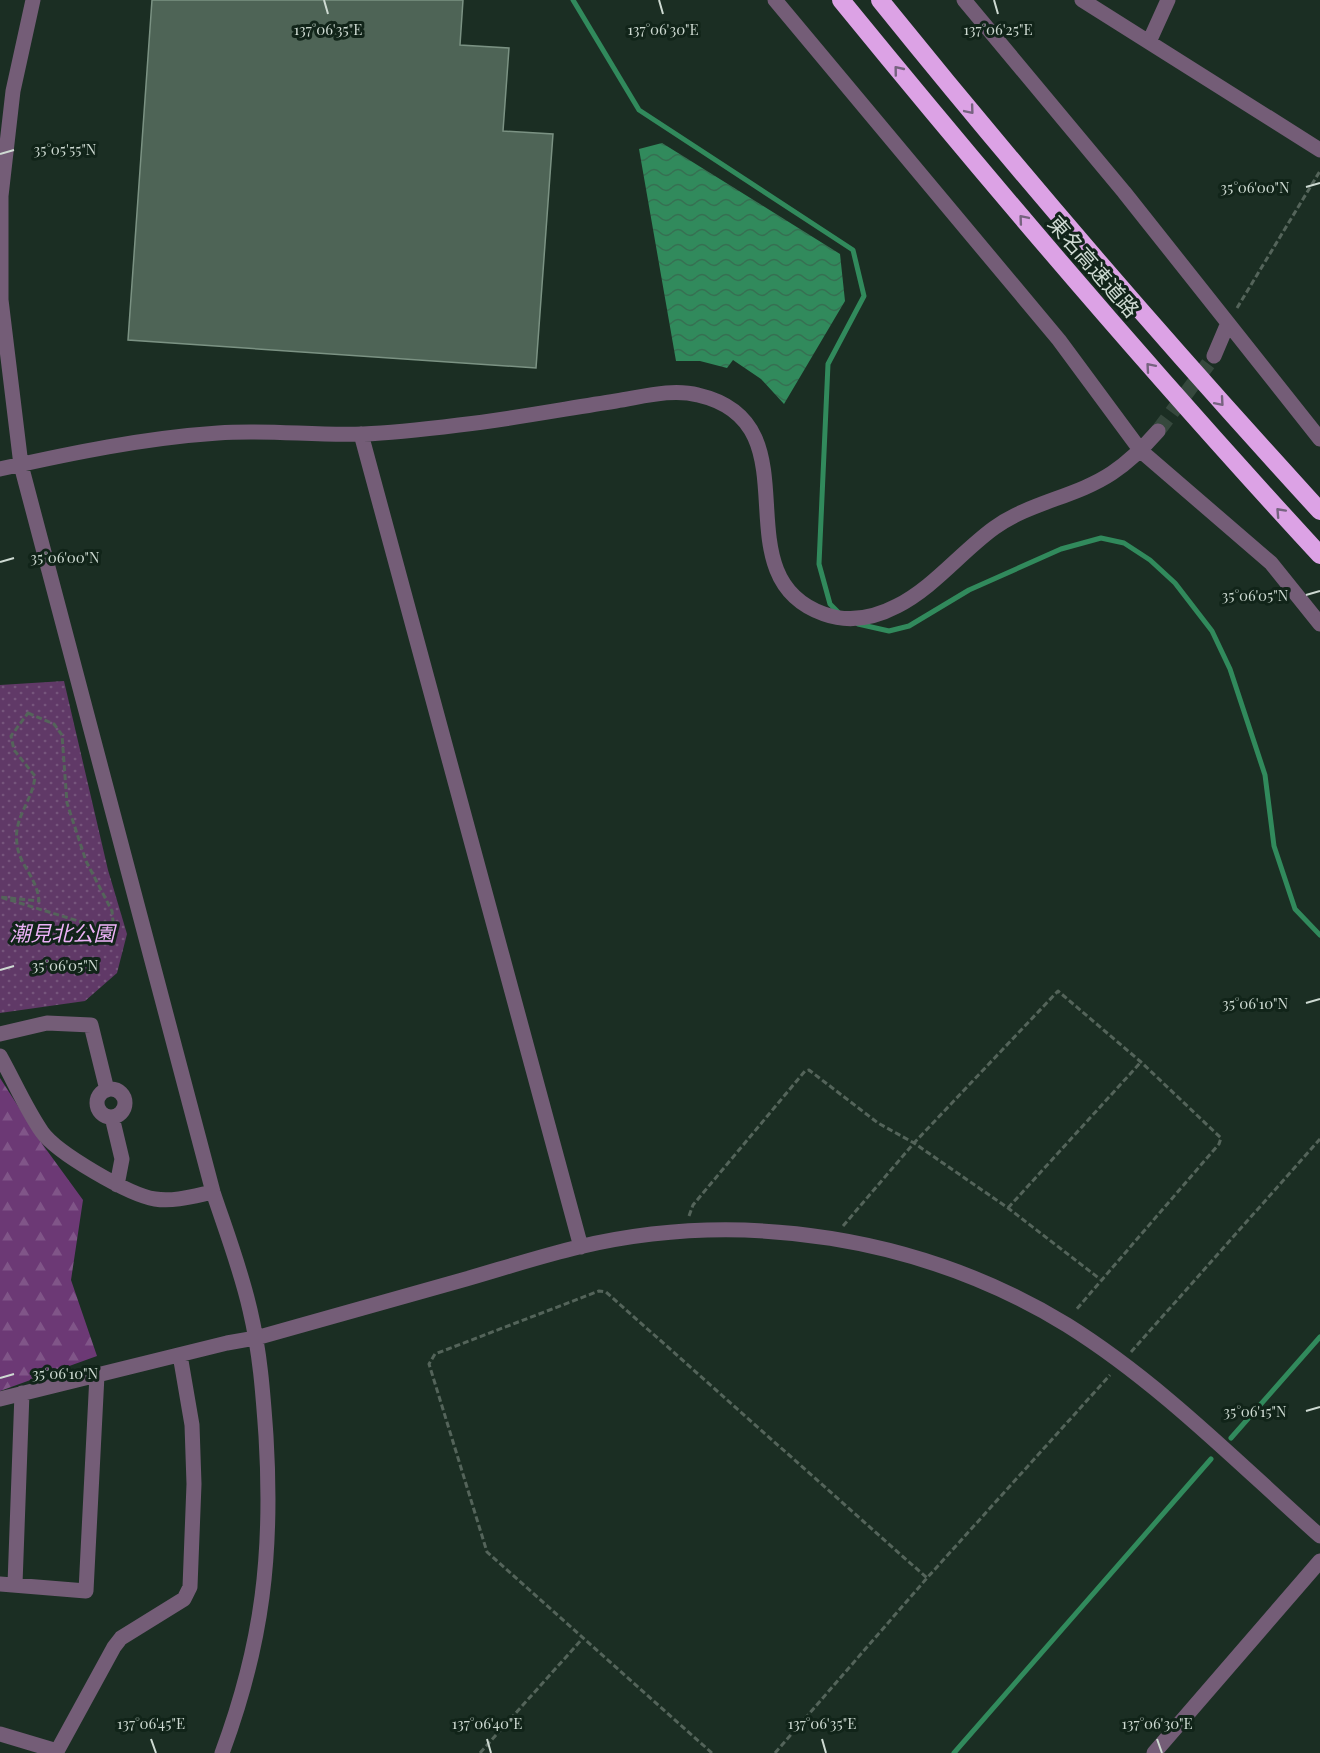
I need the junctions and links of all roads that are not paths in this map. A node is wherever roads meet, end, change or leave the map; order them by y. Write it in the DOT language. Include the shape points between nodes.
graph roads {
  1 [pos="33,0"];
  2 [pos="775,0"];
  3 [pos="841,0"];
  4 [pos="880,0"];
  5 [pos="963,0"];
  6 [pos="1082,0"];
  7 [pos="1168,0"];
  8 [pos="1149,42"];
  9 [pos="1320,150"];
  10 [pos="1228,323"];
  11 [pos="1214,356"];
  12 [pos="1158,431"];
  13 [pos="361,434"];
  14 [pos="1320,439"];
  15 [pos="1141,451"];
  16 [pos="21,465"];
  17 [pos="0,469"];
  18 [pos="1320,511"];
  19 [pos="1320,555"];
  20 [pos="1320,624"];
  21 [pos="0,1034"];
  22 [pos="0,1056"];
  23 [pos="117,1185"];
  24 [pos="213,1192"];
  25 [pos="581,1247"];
  26 [pos="256,1338"];
  27 [pos="180,1355"];
  28 [pos="97,1375"];
  29 [pos="22,1393"];
  30 [pos="0,1399"];
  31 [pos="1320,1536"];
  32 [pos="1320,1561"];
  33 [pos="8,1584"];
  34 [pos="0,1734"];
  35 [pos="56,1752"];
  36 [pos="222,1753"];
  37 [pos="1154,1753"];
  1 -- 16 [label="street" via="13,91 1,196 1,300"];
  2 -- 15 [label="street" via="1059,340"];
  19 -- 3 [label="highway, 東名高速道路, one-way" via="1070,275"];
  4 -- 18 [label="highway, 東名高速道路, one-way" via="1092,255"];
  5 -- 10 [label="street"];
  6 -- 8 [label="street"];
  7 -- 8 [label="street"];
  8 -- 9 [label="street"];
  10 -- 11 [label="street"];
  10 -- 14 [label="street"];
  12 -- 15 [label="street"];
  13 -- 15 [label="street" via="460,425 681,392 718,401 733,410 759,444 765,467 767,535 778,575 806,607 856,620 897,607 914,596 1014,514 1110,475"];
  13 -- 16 [label="street" via="279,430 218,433 119,444"];
  13 -- 25 [label="street"];
  15 -- 20 [label="street" via="1271,563"];
  16 -- 17 [label="street"];
  16 -- 24 [label="street"];
  21 -- 23 [label="street" via="46,1023 91,1025 107,1090 97,1099 98,1108 103,1115 112,1117 122,1159"];
  22 -- 23 [label="street" via="49,1141"];
  23 -- 24 [label="street" via="153,1199 172,1200"];
  24 -- 26 [label="street"];
  25 -- 26 [label="street"];
  25 -- 31 [label="street" via="682,1233 772,1230 896,1252 964,1274 1065,1324 1121,1363"];
  26 -- 27 [label="street"];
  26 -- 36 [label="street" via="262,1367 269,1472 265,1585 253,1651"];
  27 -- 28 [label="street"];
  27 -- 35 [label="street" via="192,1425 190,1587 184,1599 121,1638"];
  28 -- 29 [label="street"];
  28 -- 33 [label="street" via="86,1590"];
  29 -- 30 [label="street"];
  29 -- 33 [label="street"];
  32 -- 37 [label="street"];
  34 -- 35 [label="street"];
}
